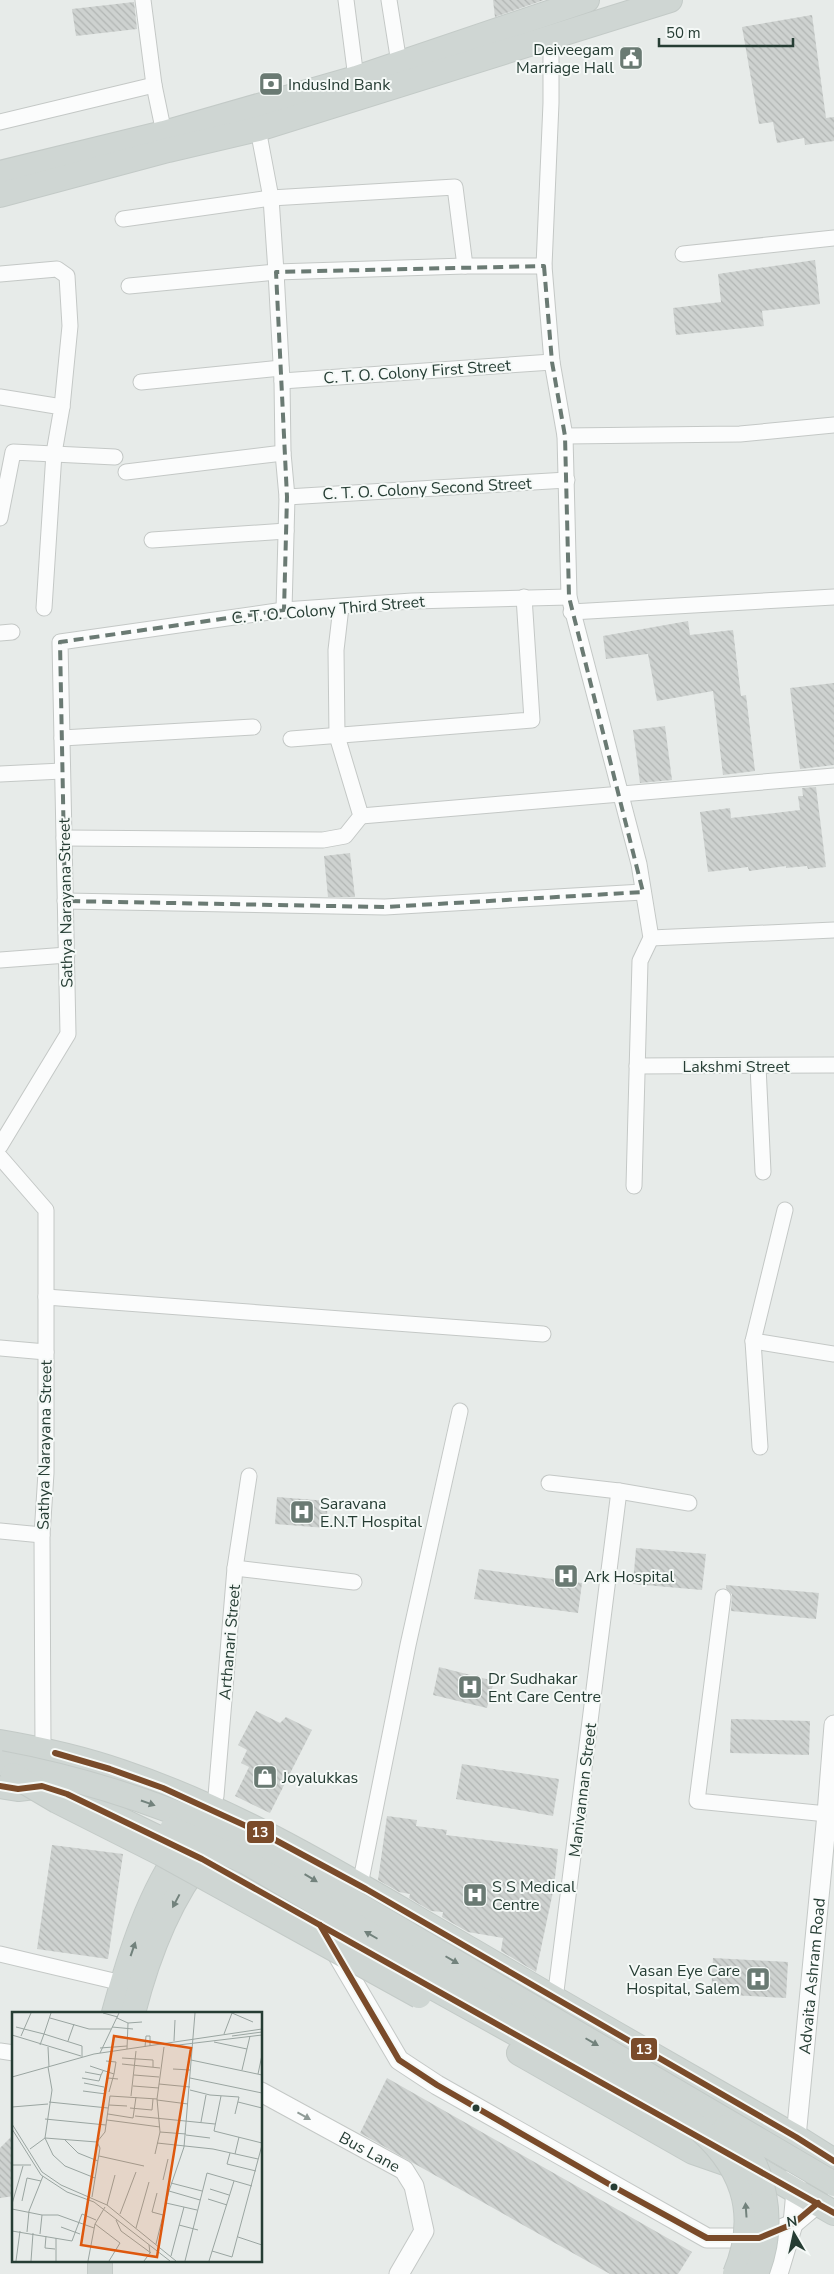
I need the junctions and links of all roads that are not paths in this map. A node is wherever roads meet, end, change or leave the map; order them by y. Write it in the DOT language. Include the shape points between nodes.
graph roads {
  1 [pos="143,0"];
  2 [pos="346,0"];
  3 [pos="389,0"];
  4 [pos="587,0"];
  5 [pos="626,0"];
  6 [pos="670,0"];
  7 [pos="550,37"];
  8 [pos="399,63"];
  9 [pos="356,78"];
  10 [pos="154,85"];
  11 [pos="0,122"];
  12 [pos="258,129"];
  13 [pos="164,133"];
  14 [pos="0,173"];
  15 [pos="0,183"];
  16 [pos="0,195"];
  17 [pos="271,198"];
  18 [pos="123,219"];
  19 [pos="834,238"];
  20 [pos="683,254"];
  21 [pos="465,266"];
  22 [pos="544,266"];
  23 [pos="276,272"];
  24 [pos="0,274"];
  25 [pos="129,286"];
  26 [pos="552,362"];
  27 [pos="281,375"];
  28 [pos="141,382"];
  29 [pos="0,397"];
  30 [pos="62,407"];
  31 [pos="834,425"];
  32 [pos="565,436"];
  33 [pos="54,453"];
  34 [pos="283,454"];
  35 [pos="115,457"];
  36 [pos="126,472"];
  37 [pos="567,480"];
  38 [pos="287,497"];
  39 [pos="0,518"];
  40 [pos="286,531"];
  41 [pos="152,540"];
  42 [pos="524,597"];
  43 [pos="569,597"];
  44 [pos="834,597"];
  45 [pos="341,607"];
  46 [pos="44,608"];
  47 [pos="284,610"];
  48 [pos="571,612"];
  49 [pos="60,642"];
  50 [pos="253,727"];
  51 [pos="337,736"];
  52 [pos="62,738"];
  53 [pos="291,739"];
  54 [pos="62,771"];
  55 [pos="0,774"];
  56 [pos="834,776"];
  57 [pos="620,794"];
  58 [pos="361,816"];
  59 [pos="64,838"];
  60 [pos="643,892"];
  61 [pos="65,901"];
  62 [pos="834,930"];
  63 [pos="651,938"];
  64 [pos="67,955"];
  65 [pos="0,960"];
  66 [pos="834,1065"];
  67 [pos="637,1066"];
  68 [pos="758,1066"];
  69 [pos="0,1146"];
  70 [pos="0,1156"];
  71 [pos="763,1172"];
  72 [pos="634,1186"];
  73 [pos="785,1210"];
  74 [pos="46,1297"];
  75 [pos="543,1334"];
  76 [pos="753,1341"];
  77 [pos="0,1348"];
  78 [pos="46,1352"];
  79 [pos="834,1354"];
  80 [pos="460,1411"];
  81 [pos="760,1447"];
  82 [pos="249,1476"];
  83 [pos="550,1483"];
  84 [pos="619,1491"];
  85 [pos="688,1503"];
  86 [pos="0,1530"];
  87 [pos="42,1535"];
  88 [pos="235,1568"];
  89 [pos="354,1582"];
  90 [pos="723,1597"];
  91 [pos="834,1725"];
  92 [pos="0,1742"];
  93 [pos="43,1750"];
  94 [pos="3,1774"];
  95 [pos="210,1807"];
  96 [pos="828,1814"];
  97 [pos="235,1819"];
  98 [pos="181,1848"];
  99 [pos="202,1859"];
  100 [pos="360,1885"];
  101 [pos="320,1925"];
  102 [pos="0,1954"];
  103 [pos="122,1983"];
  104 [pos="555,1999"];
  105 [pos="114,2012"];
  106 [pos="133,2012"];
  107 [pos="262,2093"];
  108 [pos="702,2106"];
  109 [pos="796,2137"];
  110 [pos="834,2161"];
  111 [pos="834,2184"];
  112 [pos="793,2189"];
  113 [pos="826,2208"];
  114 [pos="794,2224"];
  115 [pos="399,2274"];
  116 [pos="735,2274"];
  117 [pos="756,2274"];
  118 [pos="778,2274"];
  1 -- 10 [label="street"];
  2 -- 9 [label="street"];
  3 -- 8 [label="street"];
  4 -- 8 [label="main road"];
  5 -- 15 [label="main road" via="238,124"];
  6 -- 7 [label="main road"];
  7 -- 12 [label="main road"];
  7 -- 22 [label="street" via="551,103"];
  8 -- 9 [label="main road"];
  9 -- 13 [label="main road"];
  10 -- 11 [label="street"];
  10 -- 13 [label="street"];
  12 -- 16 [label="main road"];
  12 -- 17 [label="street"];
  13 -- 14 [label="main road"];
  17 -- 18 [label="street"];
  17 -- 21 [label="street" via="455,187"];
  17 -- 23 [label="street"];
  19 -- 20 [label="street"];
  21 -- 22 [label="street"];
  21 -- 23 [label="street"];
  22 -- 26 [label="street"];
  23 -- 25 [label="street"];
  23 -- 27 [label="street"];
  24 -- 30 [label="street" via="57,269 67,276 70,326"];
  26 -- 27 [label="street, C. T. O. Colony First Street"];
  26 -- 32 [label="street"];
  27 -- 28 [label="street, C. T. O. Colony First Street"];
  27 -- 34 [label="street"];
  29 -- 30 [label="street"];
  30 -- 33 [label="street"];
  31 -- 32 [label="street" via="740,434"];
  32 -- 37 [label="street"];
  33 -- 35 [label="street"];
  33 -- 39 [label="street" via="14,452"];
  33 -- 46 [label="street"];
  34 -- 36 [label="street"];
  34 -- 38 [label="street"];
  37 -- 38 [label="street, C. T. O. Colony Second Street"];
  37 -- 43 [label="street"];
  38 -- 40 [label="street"];
  40 -- 41 [label="street"];
  40 -- 47 [label="street"];
  42 -- 43 [label="street, C. T. O. Colony Third Street"];
  42 -- 45 [label="street, C. T. O. Colony Third Street"];
  42 -- 51 [label="street" via="532,720"];
  43 -- 48 [label="street"];
  44 -- 48 [label="street"];
  45 -- 47 [label="street, C. T. O. Colony Third Street"];
  45 -- 51 [label="street" via="336,650"];
  47 -- 49 [label="street, C. T. O. Colony Third Street"];
  48 -- 57 [label="street"];
  49 -- 52 [label="street, Sathya Narayana Street"];
  50 -- 52 [label="street"];
  51 -- 53 [label="street"];
  51 -- 58 [label="street"];
  52 -- 54 [label="street, Sathya Narayana Street"];
  54 -- 55 [label="street"];
  54 -- 59 [label="street, Sathya Narayana Street"];
  56 -- 57 [label="street"];
  57 -- 58 [label="street"];
  57 -- 60 [label="street" via="639,864"];
  58 -- 59 [label="street" via="345,836 323,840"];
  59 -- 61 [label="street, Sathya Narayana Street"];
  60 -- 61 [label="street" via="385,908"];
  60 -- 63 [label="street"];
  61 -- 64 [label="street, Sathya Narayana Street"];
  62 -- 63 [label="street"];
  63 -- 67 [label="street" via="640,962"];
  64 -- 65 [label="street"];
  64 -- 69 [label="street, Sathya Narayana Street" via="68,1034"];
  66 -- 68 [label="street, Lakshmi Street"];
  67 -- 68 [label="street, Lakshmi Street"];
  67 -- 72 [label="street"];
  68 -- 71 [label="street"];
  70 -- 74 [label="street, Sathya Narayana Street" via="46,1210"];
  73 -- 76 [label="street"];
  74 -- 75 [label="street"];
  74 -- 78 [label="street, Sathya Narayana Street"];
  76 -- 79 [label="street"];
  76 -- 81 [label="street"];
  77 -- 78 [label="street"];
  78 -- 87 [label="street, Sathya Narayana Street" via="46,1473"];
  80 -- 100 [label="street" via="408,1645"];
  82 -- 88 [label="street, Arthanari Street"];
  83 -- 84 [label="street"];
  84 -- 85 [label="street"];
  84 -- 104 [label="street, Manivannan Street"];
  86 -- 87 [label="street"];
  87 -- 93 [label="street, Sathya Narayana Street"];
  88 -- 89 [label="street"];
  88 -- 95 [label="street, Arthanari Street" via="216,1796"];
  90 -- 96 [label="street" via="698,1801"];
  91 -- 96 [label="street, Advaita Ashram Road"];
  92 -- 93 [label="main road"];
  93 -- 95 [label="main road" via="122,1772"];
  94 -- 98 [label="main road" via="18,1789 42,1786 67,1794"];
  94 -- 108 [label="main road, one-way, bridge" via="29,1768 108,1789 242,1840 282,1860"];
  94 -- 112 [label="main road, bridge" via="162,1854 694,2152"];
  116 -- 94 [label="main road, one-way, bridge" via="746,2233 746,2204 742,2187 724,2154 692,2122 246,1862 71,1790"];
  95 -- 97 [label="main road"];
  95 -- 98 [label="main road"];
  96 -- 109 [label="street, Advaita Ashram Road"];
  97 -- 99 [label="main road"];
  97 -- 100 [label="main road"];
  98 -- 99 [label="main road"];
  103 -- 98 [label="main road, one-way" via="149,1907"];
  99 -- 101 [label="main road"];
  99 -- 106 [label="main road, one-way" via="166,1920"];
  100 -- 104 [label="main road"];
  101 -- 112 [label="main road"];
  101 -- 114 [label="street" via="399,2060 437,2085 707,2238 759,2238"];
  102 -- 103 [label="street"];
  103 -- 105 [label="main road"];
  104 -- 109 [label="main road"];
  107 -- 115 [label="street, Bus Lane, one-way" via="404,2170 414,2186 424,2231"];
  108 -- 111 [label="main road, bridge"];
  108 -- 117 [label="main road, bridge" via="741,2143 762,2184 767,2230"];
  109 -- 110 [label="main road"];
  109 -- 112 [label="street, Advaita Ashram Road"];
  112 -- 113 [label="main road"];
  112 -- 114 [label="street, Advaita Ashram Road"];
  113 -- 114 [label="street"];
  114 -- 118 [label="street, Advaita Ashram Road"];
}
